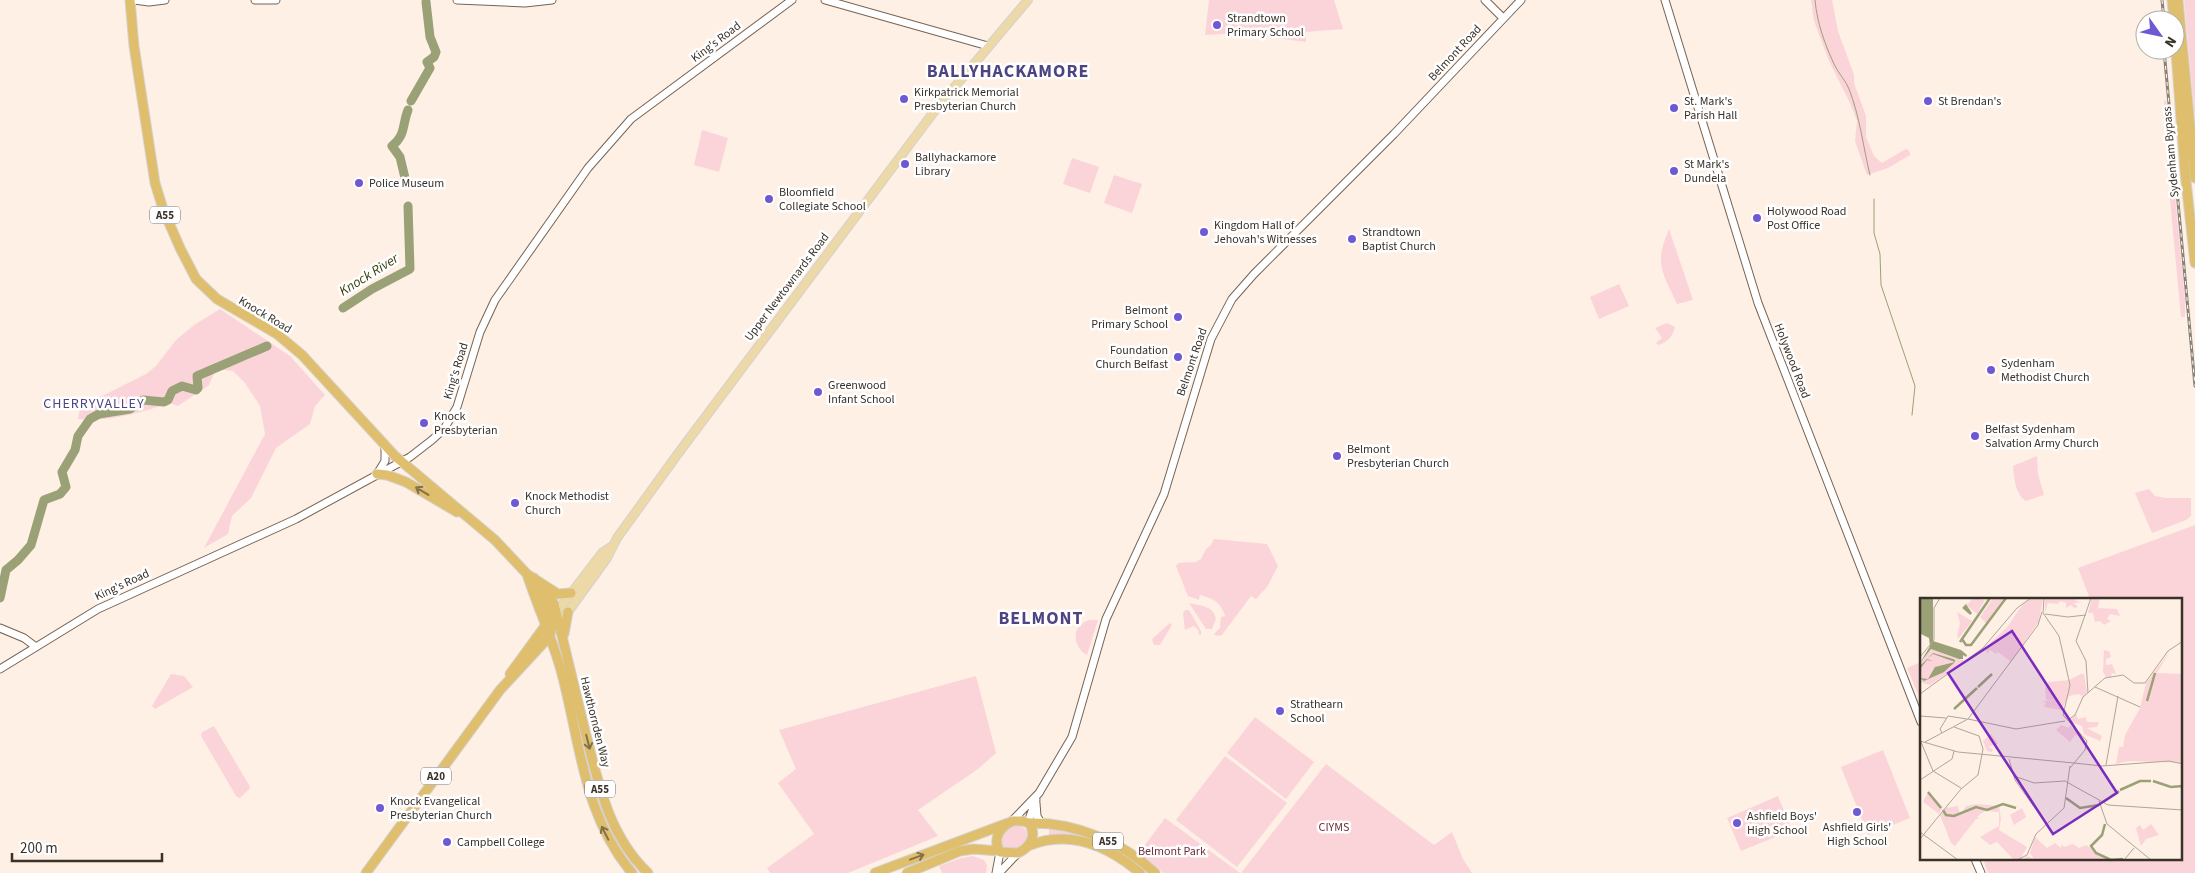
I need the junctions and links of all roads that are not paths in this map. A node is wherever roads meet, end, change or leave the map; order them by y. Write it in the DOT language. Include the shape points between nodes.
graph roads {
  1 [pos="130,0"];
  2 [pos="134,0"];
  3 [pos="165,0"];
  4 [pos="254,0"];
  5 [pos="276,0"];
  6 [pos="457,0"];
  7 [pos="552,0"];
  8 [pos="792,0"];
  9 [pos="825,0"];
  10 [pos="1028,0"];
  11 [pos="1484,0"];
  12 [pos="1521,0"];
  13 [pos="1665,0"];
  14 [pos="2178,0"];
  15 [pos="1503,18"];
  16 [pos="988,46"];
  17 [pos="2177,60"];
  18 [pos="2195,178"];
  19 [pos="2195,263"];
  20 [pos="385,446"];
  21 [pos="401,462"];
  22 [pos="377,474"];
  23 [pos="464,513"];
  24 [pos="611,547"];
  25 [pos="534,578"];
  26 [pos="592,579"];
  27 [pos="571,593"];
  28 [pos="540,612"];
  29 [pos="568,612"];
  30 [pos="553,624"];
  31 [pos="0,628"];
  32 [pos="24,638"];
  33 [pos="563,639"];
  34 [pos="44,642"];
  35 [pos="36,647"];
  36 [pos="537,651"];
  37 [pos="0,669"];
  38 [pos="507,679"];
  39 [pos="571,714"];
  40 [pos="1920,719"];
  41 [pos="1038,795"];
  42 [pos="1009,823"];
  43 [pos="1029,823"];
  44 [pos="1041,823"];
  45 [pos="1028,846"];
  46 [pos="999,851"];
  47 [pos="1018,853"];
  48 [pos="1975,860"];
  49 [pos="366,873"];
  50 [pos="632,873"];
  51 [pos="648,873"];
  52 [pos="875,873"];
  53 [pos="907,873"];
  54 [pos="997,873"];
  55 [pos="1140,873"];
  56 [pos="1154,873"];
  57 [pos="1981,873"];
  1 -- 20 [label="highway, Knock Road / A55" via="155,183 186,263 210,294 276,334 302,356"];
  2 -- 3 [label="main road"];
  4 -- 5 [label="main road"];
  6 -- 7 [label="main road" via="525,3"];
  8 -- 21 [label="main road, King's Road" via="636,115 613,138 577,182 495,300 480,332 461,397 448,422 432,440"];
  9 -- 16 [label="main road"];
  10 -- 16 [label="main road, Upper Newtownards Road / A20"];
  11 -- 15 [label="main road"];
  12 -- 15 [label="main road, Belmont Road"];
  13 -- 40 [label="main road, Holywood Road" via="1765,323"];
  14 -- 18 [label="highway, Sydenham Bypass"];
  15 -- 41 [label="main road, Belmont Road" via="1232,299 1204,355 1164,494 1106,619 1077,726"];
  16 -- 24 [label="main road, Upper Newtownards Road / A20" via="936,109"];
  17 -- 19 [label="highway, Sydenham Bypass"];
  20 -- 21 [label="highway, Knock Road / A55"];
  20 -- 22 [label="main road" via="385,461"];
  21 -- 22 [label="main road, King's Road"];
  21 -- 23 [label="highway, Knock Road / A55"];
  23 -- 22 [label="highway, one-way" via="454,511 406,482"];
  22 -- 34 [label="main road, King's Road" via="296,519 98,609"];
  23 -- 25 [label="highway, Knock Road / A55"];
  24 -- 26 [label="main road, Upper Newtownards Road / A20"];
  24 -- 27 [label="main road, Upper Newtownards Road / A20" via="602,553"];
  25 -- 27 [label="highway" via="558,594"];
  25 -- 28 [label="highway, Knock Road / A55"];
  25 -- 30 [label="highway"];
  26 -- 29 [label="main road, Upper Newtownards Road / A20"];
  26 -- 30 [label="main road"];
  27 -- 30 [label="main road, Upper Newtownards Road / A20"];
  28 -- 30 [label="highway, Knock Road / A55"];
  28 -- 38 [label="highway" via="534,633 508,672"];
  29 -- 30 [label="main road, Upper Newtownards Road / A20"];
  29 -- 33 [label="highway"];
  30 -- 33 [label="highway, Hawthornden Way / A55"];
  30 -- 36 [label="highway, Upper Newtownards Road / A20"];
  30 -- 38 [label="highway, Upper Newtownards Road / A20"];
  30 -- 39 [label="highway, Hawthornden Way / A55"];
  31 -- 32 [label="main road"];
  32 -- 34 [label="main road"];
  32 -- 35 [label="main road"];
  33 -- 51 [label="highway, Hawthornden Way / A55, one-way" via="609,817 620,839"];
  34 -- 35 [label="main road, King's Road"];
  35 -- 37 [label="main road, King's Road"];
  36 -- 38 [label="highway, Upper Newtownards Road / A20" via="515,676"];
  36 -- 39 [label="highway" via="544,650 552,655 566,708"];
  38 -- 49 [label="highway, Upper Newtownards Road / A20"];
  50 -- 39 [label="highway, Hawthornden Way / A55, one-way" via="609,841 595,813"];
  41 -- 42 [label="main road, Belmont Road"];
  41 -- 43 [label="main road, Belmont Road"];
  41 -- 44 [label="main road" via="1037,816"];
  42 -- 43 [label="highway, A55"];
  42 -- 46 [label="highway" via="998,835"];
  52 -- 42 [label="highway, A55, one-way"];
  43 -- 44 [label="highway, A55"];
  43 -- 45 [label="highway" via="1033,832"];
  44 -- 56 [label="highway, A55" via="1102,839 1142,861"];
  45 -- 47 [label="highway, A55"];
  45 -- 55 [label="highway, A55" via="1053,838 1081,842 1112,854"];
  46 -- 47 [label="highway"];
  46 -- 53 [label="highway" via="960,851"];
  46 -- 54 [label="main road"];
  47 -- 54 [label="main road"];
  48 -- 57 [label="main road"];
}
